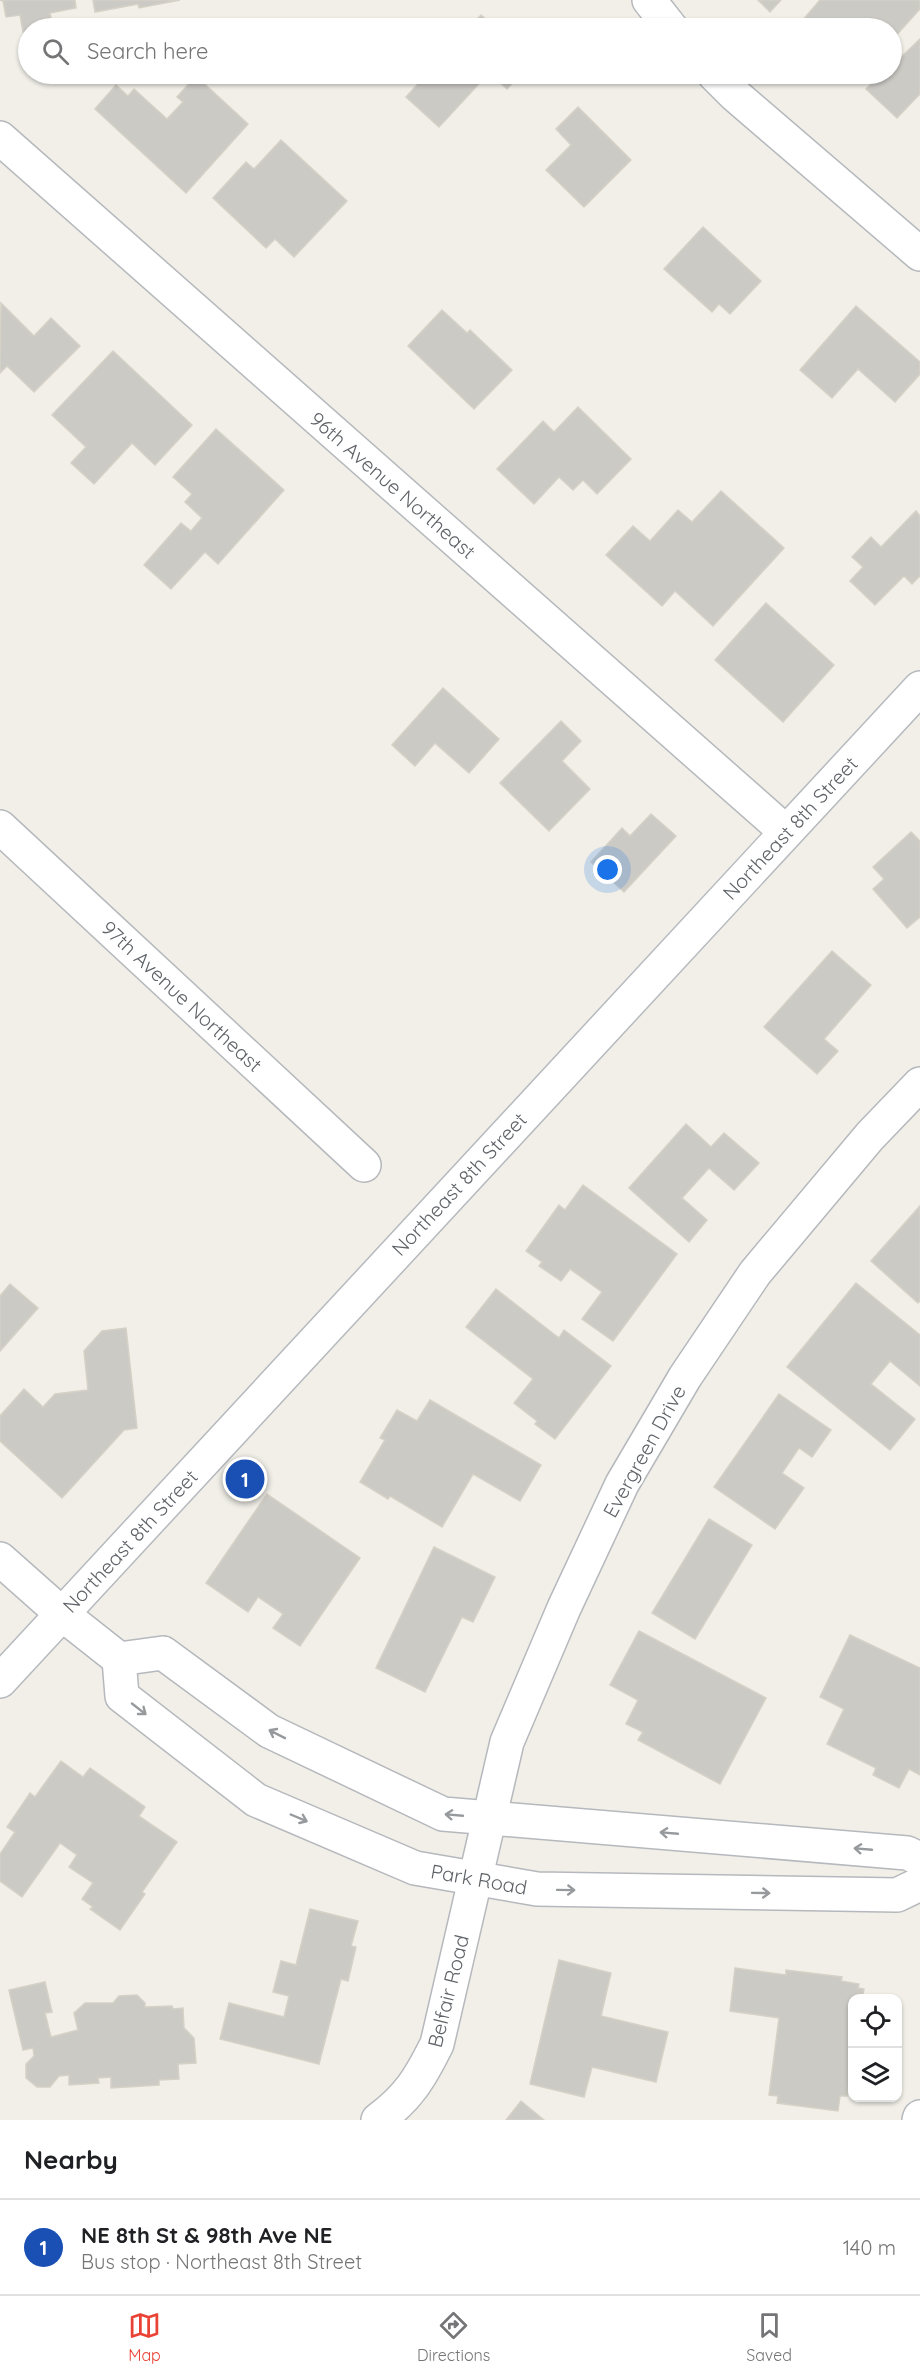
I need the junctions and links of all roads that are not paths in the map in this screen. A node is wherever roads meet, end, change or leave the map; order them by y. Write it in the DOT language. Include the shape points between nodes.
graph roads {
  1 [pos="649,0"];
  2 [pos="663,18"];
  3 [pos="725,84"];
  4 [pos="0,138"];
  5 [pos="920,254"];
  6 [pos="920,688"];
  7 [pos="0,827"];
  8 [pos="786,832"];
  9 [pos="920,1084"];
  10 [pos="363,1166"];
  11 [pos="0,1559"];
  12 [pos="62,1614"];
  13 [pos="119,1659"];
  14 [pos="0,1682"];
  15 [pos="489,1818"];
  16 [pos="920,1859"];
  17 [pos="475,1878"];
  18 [pos="920,1884"];
  19 [pos="378,2120"];
  1 -- 2 [label="street"];
  3 -- 5 [label="street"];
  4 -- 8 [label="street, 96th Avenue Northeast"];
  6 -- 8 [label="street, Northeast 8th Street"];
  7 -- 10 [label="street, 97th Avenue Northeast"];
  8 -- 12 [label="street, Northeast 8th Street"];
  9 -- 15 [label="street, Evergreen Drive" via="870,1136 755,1273 680,1386 622,1484 507,1742"];
  11 -- 12 [label="street"];
  12 -- 13 [label="street"];
  12 -- 14 [label="street, Northeast 8th Street"];
  15 -- 13 [label="street, one-way" via="443,1814 269,1731 164,1653"];
  13 -- 17 [label="street, Park Road, one-way" via="122,1696 256,1800 415,1868"];
  16 -- 15 [label="street, one-way" via="908,1853"];
  15 -- 17 [label="street, Evergreen Drive"];
  17 -- 18 [label="street, Park Road, one-way" via="537,1889 897,1895"];
  17 -- 19 [label="street, Belfair Road" via="436,2044 423,2074 400,2104"];
}
